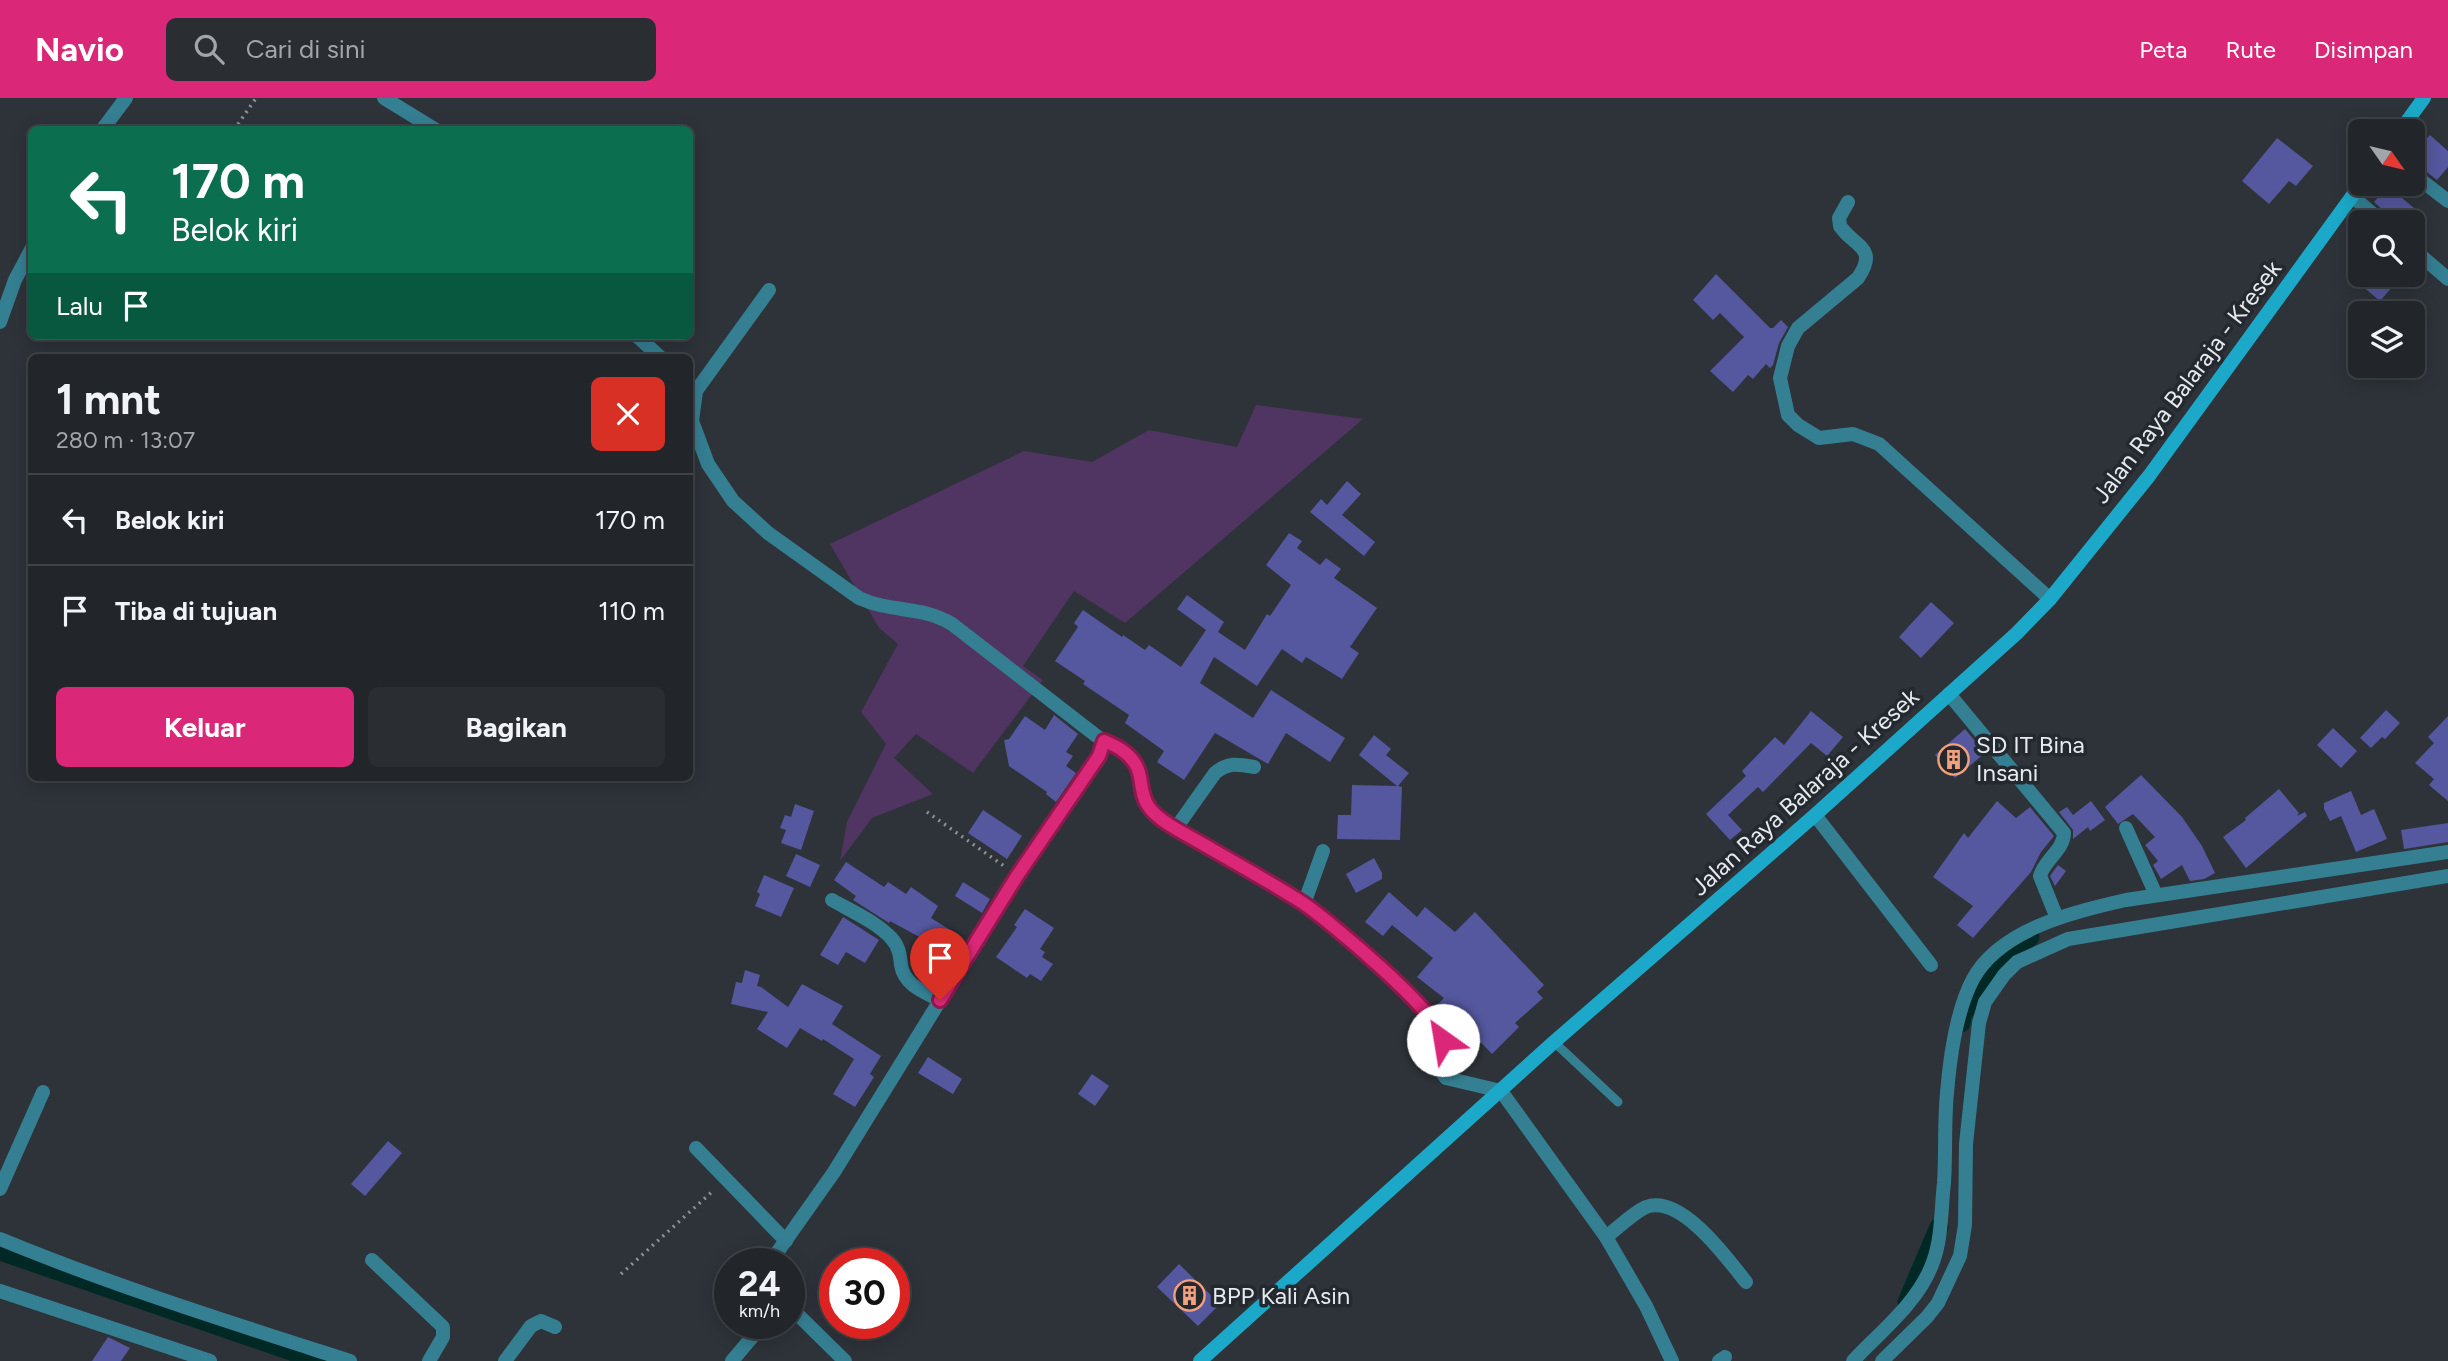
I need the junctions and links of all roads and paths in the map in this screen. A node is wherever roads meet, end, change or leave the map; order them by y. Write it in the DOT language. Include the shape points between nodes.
graph roads {
  1 [pos="126,98"];
  2 [pos="256,98"];
  3 [pos="2424,98"];
  4 [pos="394,100"];
  5 [pos="2409,119"];
  6 [pos="105,126"];
  7 [pos="237,126"];
  8 [pos="430,126"];
  9 [pos="2426,184"];
  10 [pos="2352,197"];
  11 [pos="2448,201"];
  12 [pos="1848,202"];
  13 [pos="2368,210"];
  14 [pos="28,256"];
  15 [pos="2425,259"];
  16 [pos="2448,279"];
  17 [pos="769,290"];
  18 [pos="0,322"];
  19 [pos="641,340"];
  20 [pos="657,354"];
  21 [pos="693,388"];
  22 [pos="693,424"];
  23 [pos="2050,599"];
  24 [pos="1950,694"];
  25 [pos="1104,741"];
  26 [pos="1254,767"];
  27 [pos="927,812"];
  28 [pos="1815,815"];
  29 [pos="1176,828"];
  30 [pos="2126,828"];
  31 [pos="1323,851"];
  32 [pos="2448,852"];
  33 [pos="2402,871"];
  34 [pos="1017,876"];
  35 [pos="2448,876"];
  36 [pos="2156,895"];
  37 [pos="832,900"];
  38 [pos="1304,904"];
  39 [pos="2057,918"];
  40 [pos="1931,965"];
  41 [pos="940,1000"];
  42 [pos="1554,1042"];
  43 [pos="1501,1091"];
  44 [pos="43,1092"];
  45 [pos="1618,1102"];
  46 [pos="696,1148"];
  47 [pos="726,1179"];
  48 [pos="0,1189"];
  49 [pos="1606,1237"];
  50 [pos="0,1239"];
  51 [pos="786,1241"];
  52 [pos="781,1248"];
  53 [pos="372,1260"];
  54 [pos="621,1274"];
  55 [pos="1746,1282"];
  56 [pos="0,1291"];
  57 [pos="805,1322"];
  58 [pos="555,1327"];
  59 [pos="751,1339"];
  60 [pos="210,1361"];
  61 [pos="350,1361"];
  62 [pos="429,1361"];
  63 [pos="505,1361"];
  64 [pos="732,1361"];
  65 [pos="845,1361"];
  66 [pos="1200,1361"];
  67 [pos="1672,1361"];
  68 [pos="1853,1361"];
  69 [pos="1882,1361"];
  1 -- 6 [label="street"];
  2 -- 7 [label="path"];
  3 -- 5 [label="street"];
  4 -- 8 [label="street"];
  9 -- 11 [label="street"];
  10 -- 13 [label="street"];
  10 -- 23 [label="street, Jalan Raya Balaraja - Kresek" via="2149,476"];
  12 -- 23 [label="street" via="1840,226 1866,254 1865,267 1792,337 1780,378 1788,415 1819,438 1853,434 1879,444"];
  14 -- 18 [label="street"];
  15 -- 16 [label="street"];
  17 -- 21 [label="street"];
  19 -- 20 [label="street"];
  22 -- 25 [label="street" via="708,464 733,501 768,533 859,598 874,605 936,615 952,624"];
  23 -- 24 [label="street, Jalan Raya Balaraja - Kresek"];
  24 -- 28 [label="street, Jalan Raya Balaraja - Kresek"];
  24 -- 39 [label="street" via="2064,833 2063,843 2040,876"];
  25 -- 29 [label="street" via="1117,746 1136,766 1150,810"];
  25 -- 34 [label="street" via="1099,756"];
  26 -- 29 [label="street" via="1234,763 1215,773"];
  27 -- 34 [label="path"];
  28 -- 40 [label="street"];
  28 -- 42 [label="street, Jalan Raya Balaraja - Kresek"];
  29 -- 38 [label="street"];
  30 -- 36 [label="street"];
  31 -- 38 [label="street"];
  32 -- 33 [label="street"];
  33 -- 35 [label="street"];
  33 -- 36 [label="street"];
  33 -- 69 [label="street" via="2068,939 2017,962 1985,1002 1979,1023 1960,1256 1938,1303"];
  34 -- 41 [label="street"];
  36 -- 39 [label="street"];
  37 -- 41 [label="street" via="894,940 911,985"];
  38 -- 43 [label="street" via="1345,936 1437,1025 1442,1035 1440,1069 1446,1078"];
  39 -- 68 [label="street" via="2004,945 1974,978 1957,1026 1947,1093 1945,1164 1934,1260 1916,1295"];
  41 -- 51 [label="street"];
  42 -- 43 [label="street, Jalan Raya Balaraja - Kresek"];
  42 -- 45 [label="lane"];
  43 -- 49 [label="street"];
  43 -- 66 [label="street, Jalan Raya Balaraja - Kresek"];
  44 -- 48 [label="street"];
  46 -- 47 [label="street"];
  47 -- 51 [label="street"];
  47 -- 54 [label="path"];
  49 -- 55 [label="street" via="1646,1207 1671,1209 1699,1227"];
  49 -- 67 [label="street"];
  50 -- 61 [label="street"];
  51 -- 52 [label="street"];
  53 -- 62 [label="street" via="443,1327 443,1337"];
  56 -- 60 [label="street"];
  57 -- 65 [label="street"];
  58 -- 63 [label="street" via="541,1321 531,1326"];
  59 -- 64 [label="street"];
}
